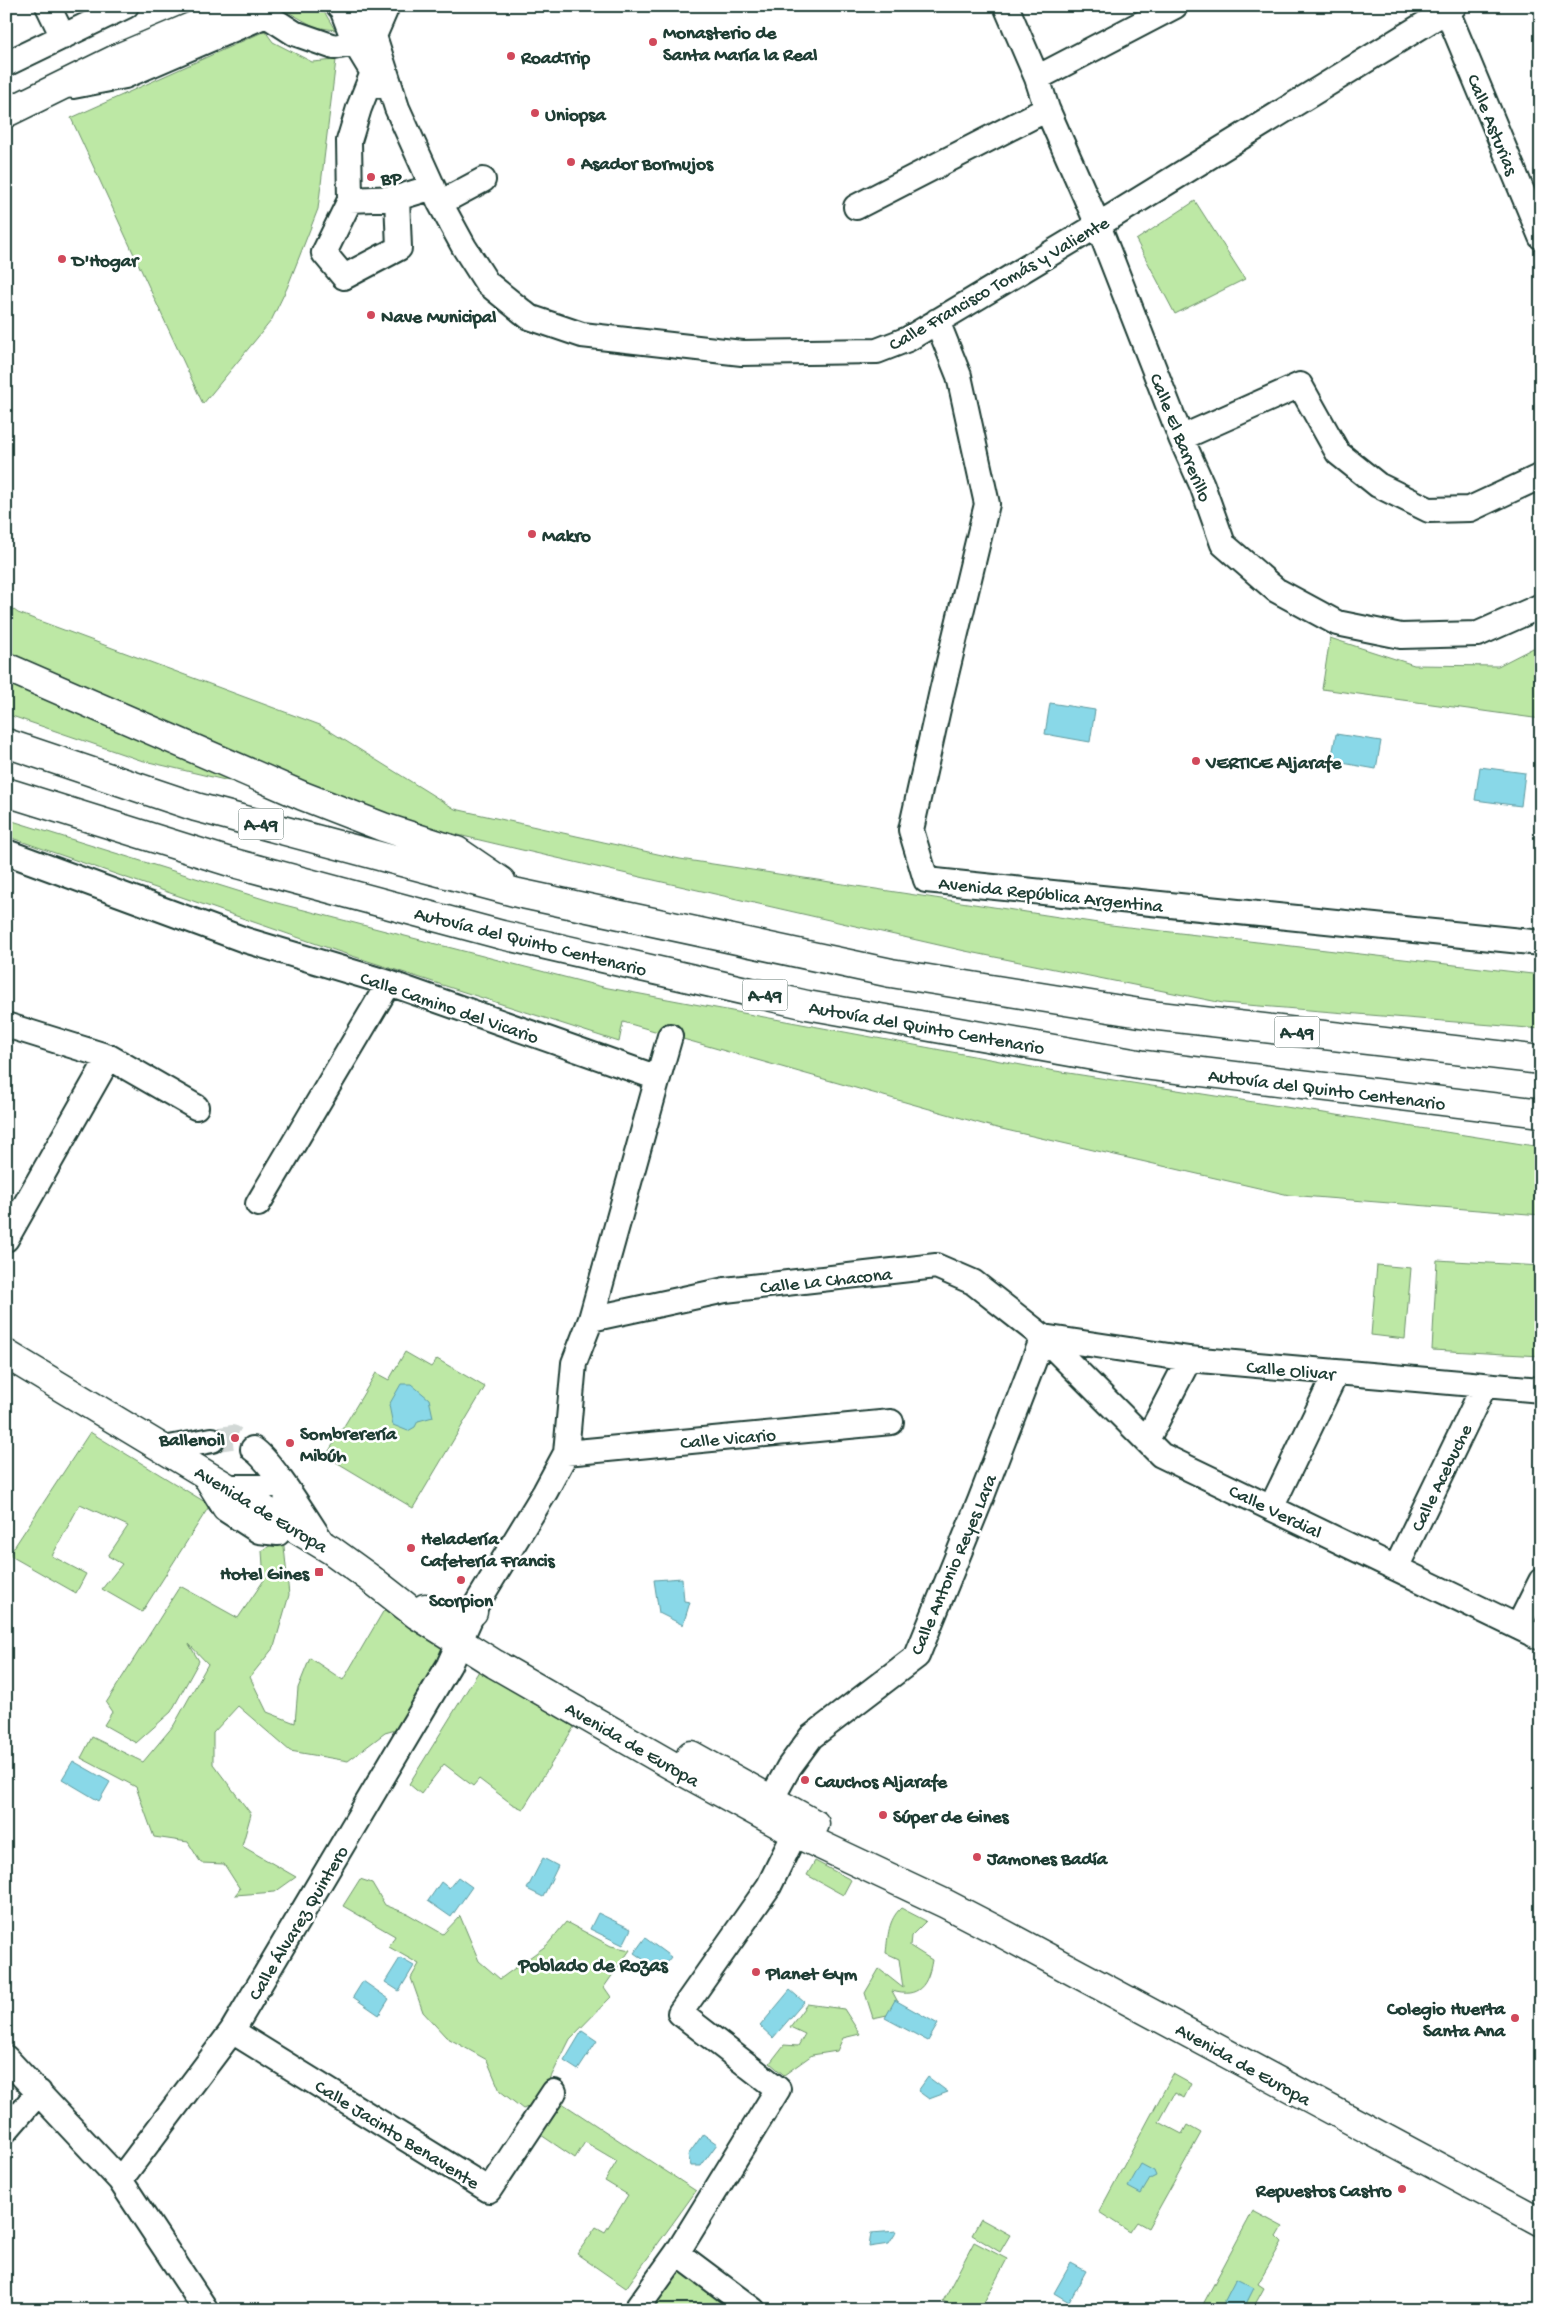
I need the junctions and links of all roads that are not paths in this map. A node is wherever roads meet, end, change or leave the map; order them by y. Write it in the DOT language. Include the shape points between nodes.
graph roads {
  1 [pos="48,6"];
  2 [pos="126,6"];
  3 [pos="199,6"];
  4 [pos="241,6"];
  5 [pos="339,6"];
  6 [pos="360,6"];
  7 [pos="387,6"];
  8 [pos="1006,6"];
  9 [pos="1174,6"];
  10 [pos="1449,8"];
  11 [pos="63,37"];
  12 [pos="364,39"];
  13 [pos="118,58"];
  14 [pos="6,64"];
  15 [pos="372,75"];
  16 [pos="1037,78"];
  17 [pos="54,89"];
  18 [pos="397,108"];
  19 [pos="1047,109"];
  20 [pos="6,113"];
  21 [pos="483,180"];
  22 [pos="436,195"];
  23 [pos="397,198"];
  24 [pos="350,200"];
  25 [pos="856,207"];
  26 [pos="1098,225"];
  27 [pos="1541,237"];
  28 [pos="937,322"];
  29 [pos="1181,438"];
  30 [pos="1541,476"];
  31 [pos="1541,606"];
  32 [pos="6,667"];
  33 [pos="6,743"];
  34 [pos="6,792"];
  35 [pos="6,852"];
  36 [pos="518,893"];
  37 [pos="1541,942"];
  38 [pos="389,983"];
  39 [pos="6,1026"];
  40 [pos="670,1036"];
  41 [pos="109,1057"];
  42 [pos="1541,1060"];
  43 [pos="658,1078"];
  44 [pos="196,1107"];
  45 [pos="1541,1114"];
  46 [pos="258,1204"];
  47 [pos="6,1240"];
  48 [pos="591,1319"];
  49 [pos="1043,1338"];
  50 [pos="6,1354"];
  51 [pos="1188,1359"];
  52 [pos="1336,1373"];
  53 [pos="1484,1386"];
  54 [pos="1541,1390"];
  55 [pos="891,1422"];
  56 [pos="212,1440"];
  57 [pos="1147,1440"];
  58 [pos="164,1449"];
  59 [pos="253,1449"];
  60 [pos="566,1453"];
  61 [pos="201,1472"];
  62 [pos="284,1486"];
  63 [pos="226,1487"];
  64 [pos="1271,1508"];
  65 [pos="285,1522"];
  66 [pos="331,1550"];
  67 [pos="1396,1568"];
  68 [pos="1541,1581"];
  69 [pos="1518,1627"];
  70 [pos="464,1633"];
  71 [pos="1541,1638"];
  72 [pos="707,1785"];
  73 [pos="772,1798"];
  74 [pos="795,1833"];
  75 [pos="946,1904"];
  76 [pos="232,2031"];
  77 [pos="6,2058"];
  78 [pos="39,2092"];
  79 [pos="554,2092"];
  80 [pos="6,2130"];
  81 [pos="120,2180"];
  82 [pos="1541,2222"];
  83 [pos="676,2253"];
  84 [pos="206,2310"];
  85 [pos="636,2310"];
  86 [pos="753,2310"];
  1 -- 11 [label="street"];
  2 -- 11 [label="street"];
  3 -- 13 [label="main road"];
  4 -- 13 [label="main road"];
  5 -- 12 [label="street, Calle Francisco Tomás y Valiente"];
  6 -- 12 [label="street, Calle Francisco Tomás y Valiente"];
  7 -- 12 [label="street"];
  8 -- 16 [label="street, Calle El Barrerillo"];
  9 -- 16 [label="street"];
  10 -- 26 [label="street, Calle Francisco Tomás y Valiente"];
  10 -- 27 [label="street, Calle Asturias"];
  11 -- 14 [label="street"];
  12 -- 15 [label="street, Calle Francisco Tomás y Valiente"];
  12 -- 17 [label="street" via="334,47 294,33 266,15 125,76"];
  12 -- 18 [label="street, Calle Francisco Tomás y Valiente"];
  13 -- 17 [label="main road"];
  15 -- 18 [label="street, Calle Francisco Tomás y Valiente"];
  15 -- 24 [label="street" via="349,141"];
  16 -- 19 [label="street, Calle El Barrerillo"];
  17 -- 20 [label="main road"];
  18 -- 22 [label="street, Calle Francisco Tomás y Valiente"];
  19 -- 25 [label="street"];
  19 -- 26 [label="street, Calle El Barrerillo"];
  21 -- 22 [label="street"];
  22 -- 23 [label="street"];
  22 -- 28 [label="street, Calle Francisco Tomás y Valiente" via="487,283 530,317 582,335 742,353 877,352"];
  23 -- 24 [label="street"];
  23 -- 24 [label="street" via="399,248 344,277 324,253"];
  26 -- 28 [label="street, Calle Francisco Tomás y Valiente"];
  26 -- 29 [label="street, Calle El Barrerillo"];
  28 -- 37 [label="street, Avenida República Argentina" via="959,376 987,504 910,830 926,880"];
  29 -- 30 [label="street" via="1300,385 1338,453 1378,485 1429,510 1470,509"];
  29 -- 31 [label="street, Calle El Barrerillo" via="1224,544 1276,590 1337,623 1401,636 1478,634"];
  32 -- 36 [label="main road" via="303,796 457,851"];
  33 -- 36 [label="main road, A-49" via="196,806"];
  34 -- 45 [label="main road, Autovía del Quinto Centenario / A-49" via="230,862 502,935 807,1005 1144,1065"];
  35 -- 38 [label="street, Calle Camino del Vicario" via="245,940"];
  36 -- 42 [label="main road, A-49" via="900,975 1159,1016"];
  38 -- 43 [label="street, Calle Camino del Vicario"];
  38 -- 46 [label="street"];
  39 -- 41 [label="street"];
  40 -- 43 [label="street"];
  41 -- 44 [label="street"];
  41 -- 47 [label="street"];
  43 -- 48 [label="street"];
  48 -- 49 [label="street, Calle La Chacona" via="725,1290 936,1266 973,1282"];
  48 -- 60 [label="street" via="574,1363"];
  49 -- 51 [label="street, Calle Olivar"];
  49 -- 57 [label="street, Calle Verdial"];
  49 -- 73 [label="street, Calle Antonio Reyes Lara" via="917,1656 811,1737"];
  50 -- 58 [label="main road, Avenida de Europa"];
  51 -- 52 [label="street, Calle Olivar"];
  51 -- 57 [label="street"];
  52 -- 53 [label="street, Calle Olivar"];
  52 -- 64 [label="street"];
  53 -- 54 [label="street, Calle Olivar"];
  53 -- 67 [label="street, Calle Acebuche"];
  55 -- 60 [label="street, Calle Vicario"];
  56 -- 58 [label="street"];
  57 -- 64 [label="street, Calle Verdial" via="1161,1455"];
  58 -- 61 [label="main road, Avenida de Europa"];
  59 -- 62 [label="street"];
  60 -- 70 [label="street, Calle Álvarez Quintero"];
  61 -- 63 [label="main road, Avenida de Europa"];
  61 -- 65 [label="street" via="226,1509 259,1531 278,1532"];
  62 -- 63 [label="street"];
  62 -- 65 [label="street"];
  62 -- 66 [label="street"];
  63 -- 65 [label="main road, Avenida de Europa"];
  64 -- 67 [label="street, Calle Verdial"];
  65 -- 66 [label="main road, Avenida de Europa"];
  66 -- 70 [label="main road, Avenida de Europa" via="389,1577"];
  66 -- 70 [label="main road, Avenida de Europa" via="417,1616"];
  67 -- 69 [label="street, Calle Verdial"];
  68 -- 69 [label="street"];
  69 -- 71 [label="street, Calle Verdial"];
  70 -- 72 [label="main road, Avenida de Europa"];
  70 -- 73 [label="main road, Avenida de Europa" via="606,1717 632,1722"];
  70 -- 76 [label="street, Calle Álvarez Quintero"];
  72 -- 73 [label="main road" via="728,1786 760,1802"];
  72 -- 74 [label="main road, Avenida de Europa"];
  73 -- 75 [label="main road, Avenida de Europa"];
  74 -- 75 [label="main road, Avenida de Europa"];
  74 -- 83 [label="street" via="769,1886 680,2013 778,2089"];
  75 -- 82 [label="main road, Avenida de Europa"];
  76 -- 79 [label="street, Calle Jacinto Benavente" via="489,2190"];
  76 -- 81 [label="street, Calle Álvarez Quintero"];
  77 -- 78 [label="street"];
  78 -- 80 [label="street"];
  78 -- 81 [label="street"];
  81 -- 84 [label="street"];
  83 -- 85 [label="street"];
  83 -- 86 [label="street"];
}
